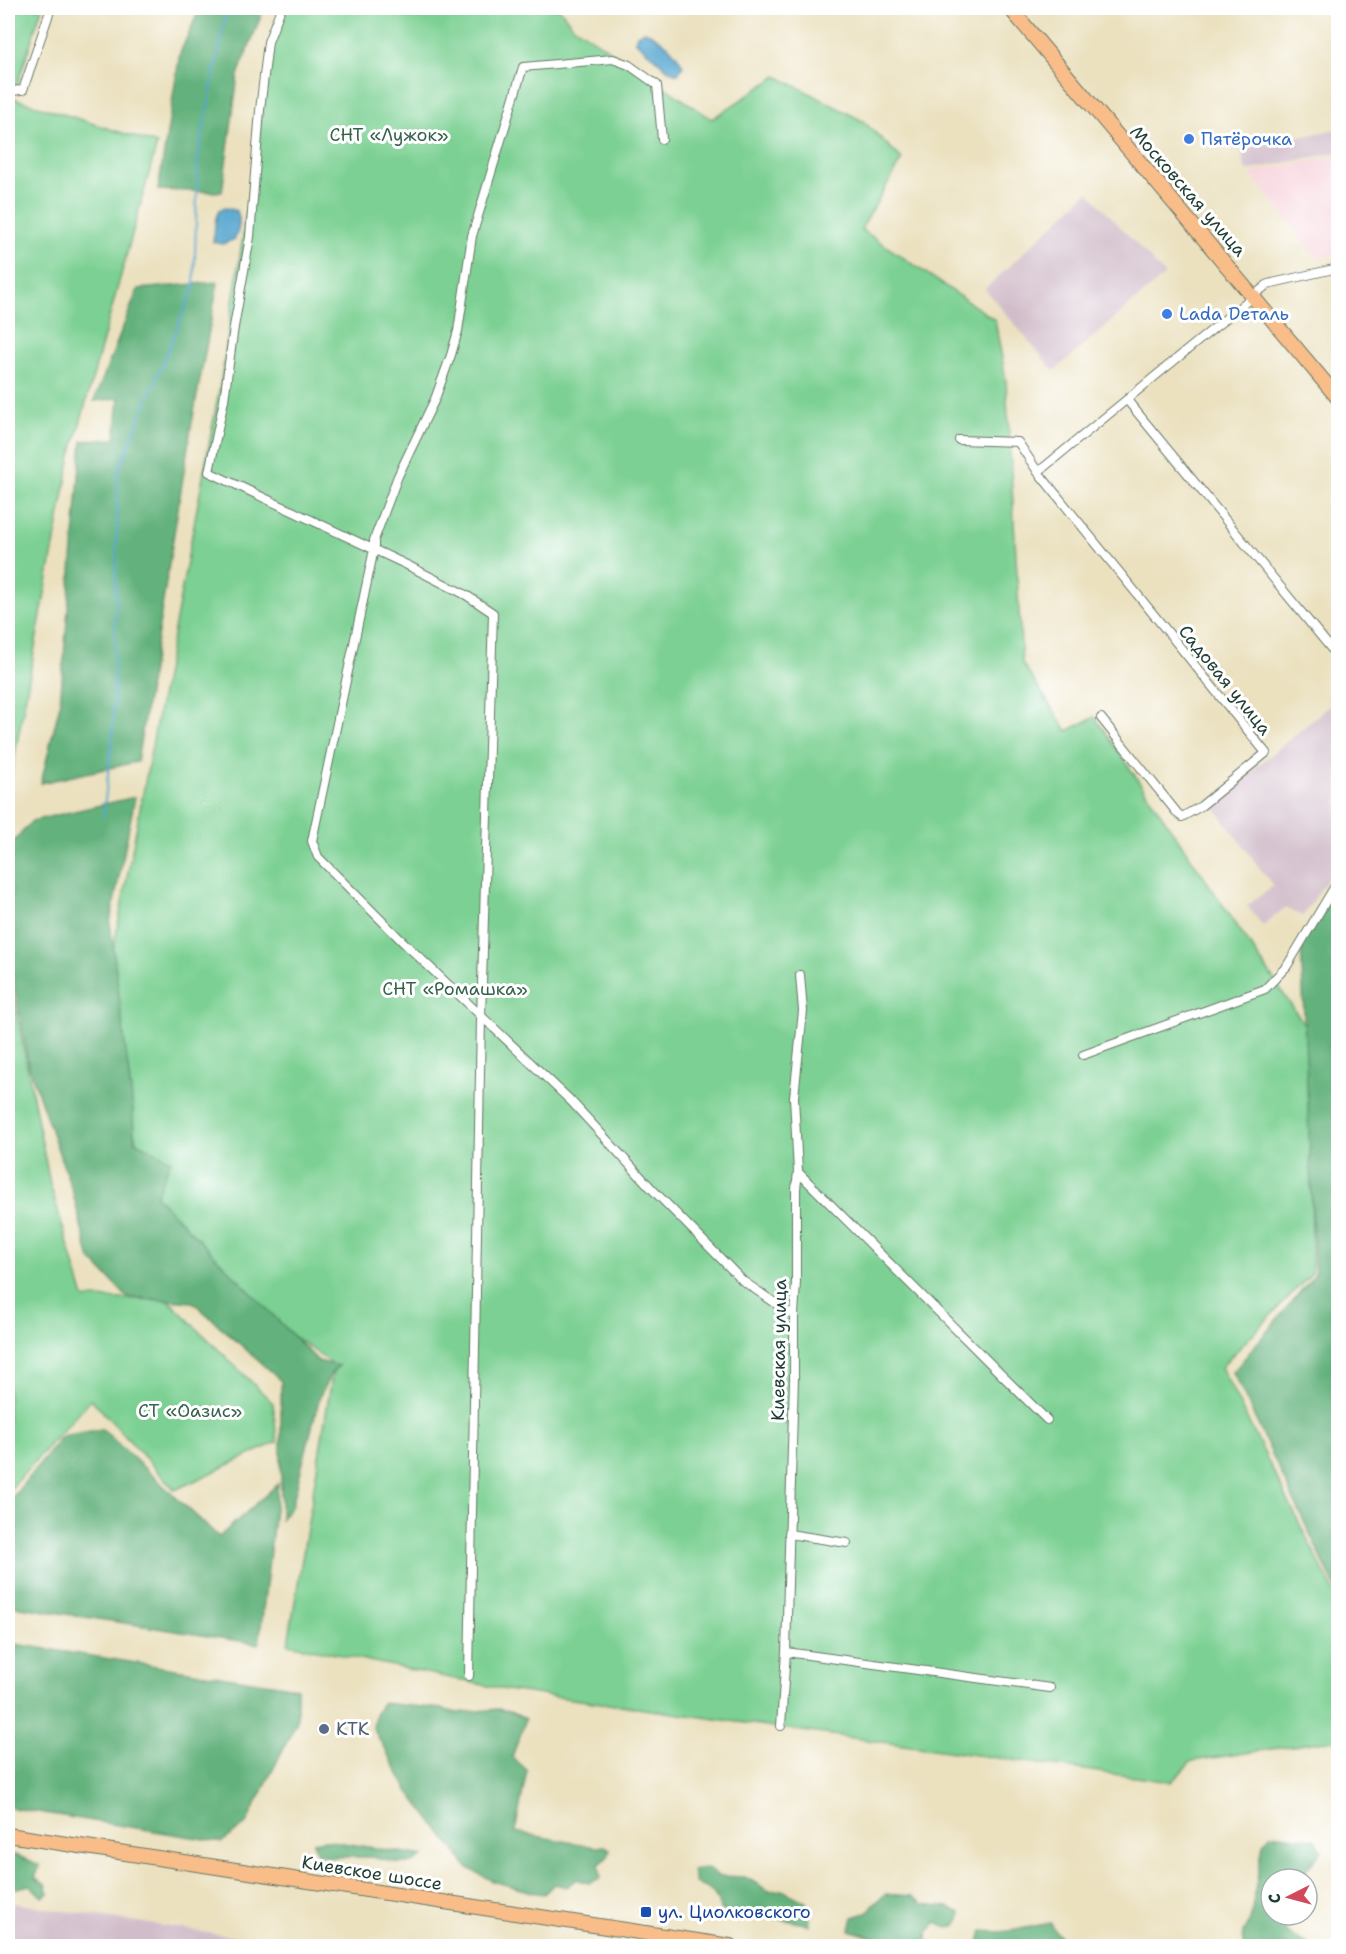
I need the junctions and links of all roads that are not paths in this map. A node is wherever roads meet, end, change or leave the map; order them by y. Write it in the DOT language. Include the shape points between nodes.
graph roads {
  1 [pos="51,8"];
  2 [pos="281,8"];
  3 [pos="1010,8"];
  4 [pos="8,91"];
  5 [pos="662,139"];
  6 [pos="1338,268"];
  7 [pos="1254,295"];
  8 [pos="1338,398"];
  9 [pos="1127,400"];
  10 [pos="959,440"];
  11 [pos="1038,472"];
  12 [pos="374,549"];
  13 [pos="1338,657"];
  14 [pos="1101,718"];
  15 [pos="1338,881"];
  16 [pos="800,975"];
  17 [pos="482,1018"];
  18 [pos="1083,1055"];
  19 [pos="798,1172"];
  20 [pos="794,1316"];
  21 [pos="1047,1420"];
  22 [pos="789,1534"];
  23 [pos="847,1543"];
  24 [pos="786,1652"];
  25 [pos="469,1676"];
  26 [pos="1050,1688"];
  27 [pos="781,1726"];
  28 [pos="8,1835"];
  29 [pos="730,1947"];
  1 -- 4 [label="street" via="23,90"];
  2 -- 12 [label="street" via="268,42 250,237 209,472"];
  3 -- 7 [label="highway, Московская улица"];
  5 -- 12 [label="street" via="657,85 623,62 604,59 523,67 472,236 451,355 398,476"];
  6 -- 7 [label="street" via="1268,284"];
  7 -- 8 [label="highway, Московская улица"];
  7 -- 9 [label="street"];
  9 -- 11 [label="street"];
  9 -- 13 [label="street"];
  10 -- 11 [label="street" via="1018,442"];
  11 -- 14 [label="street, Садовая улица" via="1266,753 1182,817"];
  12 -- 17 [label="street" via="466,595 493,613"];
  12 -- 17 [label="street" via="312,841 318,857"];
  15 -- 18 [label="street" via="1287,966 1265,989"];
  16 -- 19 [label="street, Киевская улица" via="803,1011 794,1097"];
  17 -- 20 [label="street" via="571,1101 743,1281"];
  17 -- 25 [label="street"];
  19 -- 20 [label="street, Киевская улица"];
  19 -- 21 [label="street"];
  20 -- 22 [label="street, Киевская улица"];
  22 -- 23 [label="street"];
  22 -- 24 [label="street, Киевская улица"];
  24 -- 26 [label="street"];
  24 -- 27 [label="street, Киевская улица"];
  28 -- 29 [label="highway, Киевское шоссе"];
}
